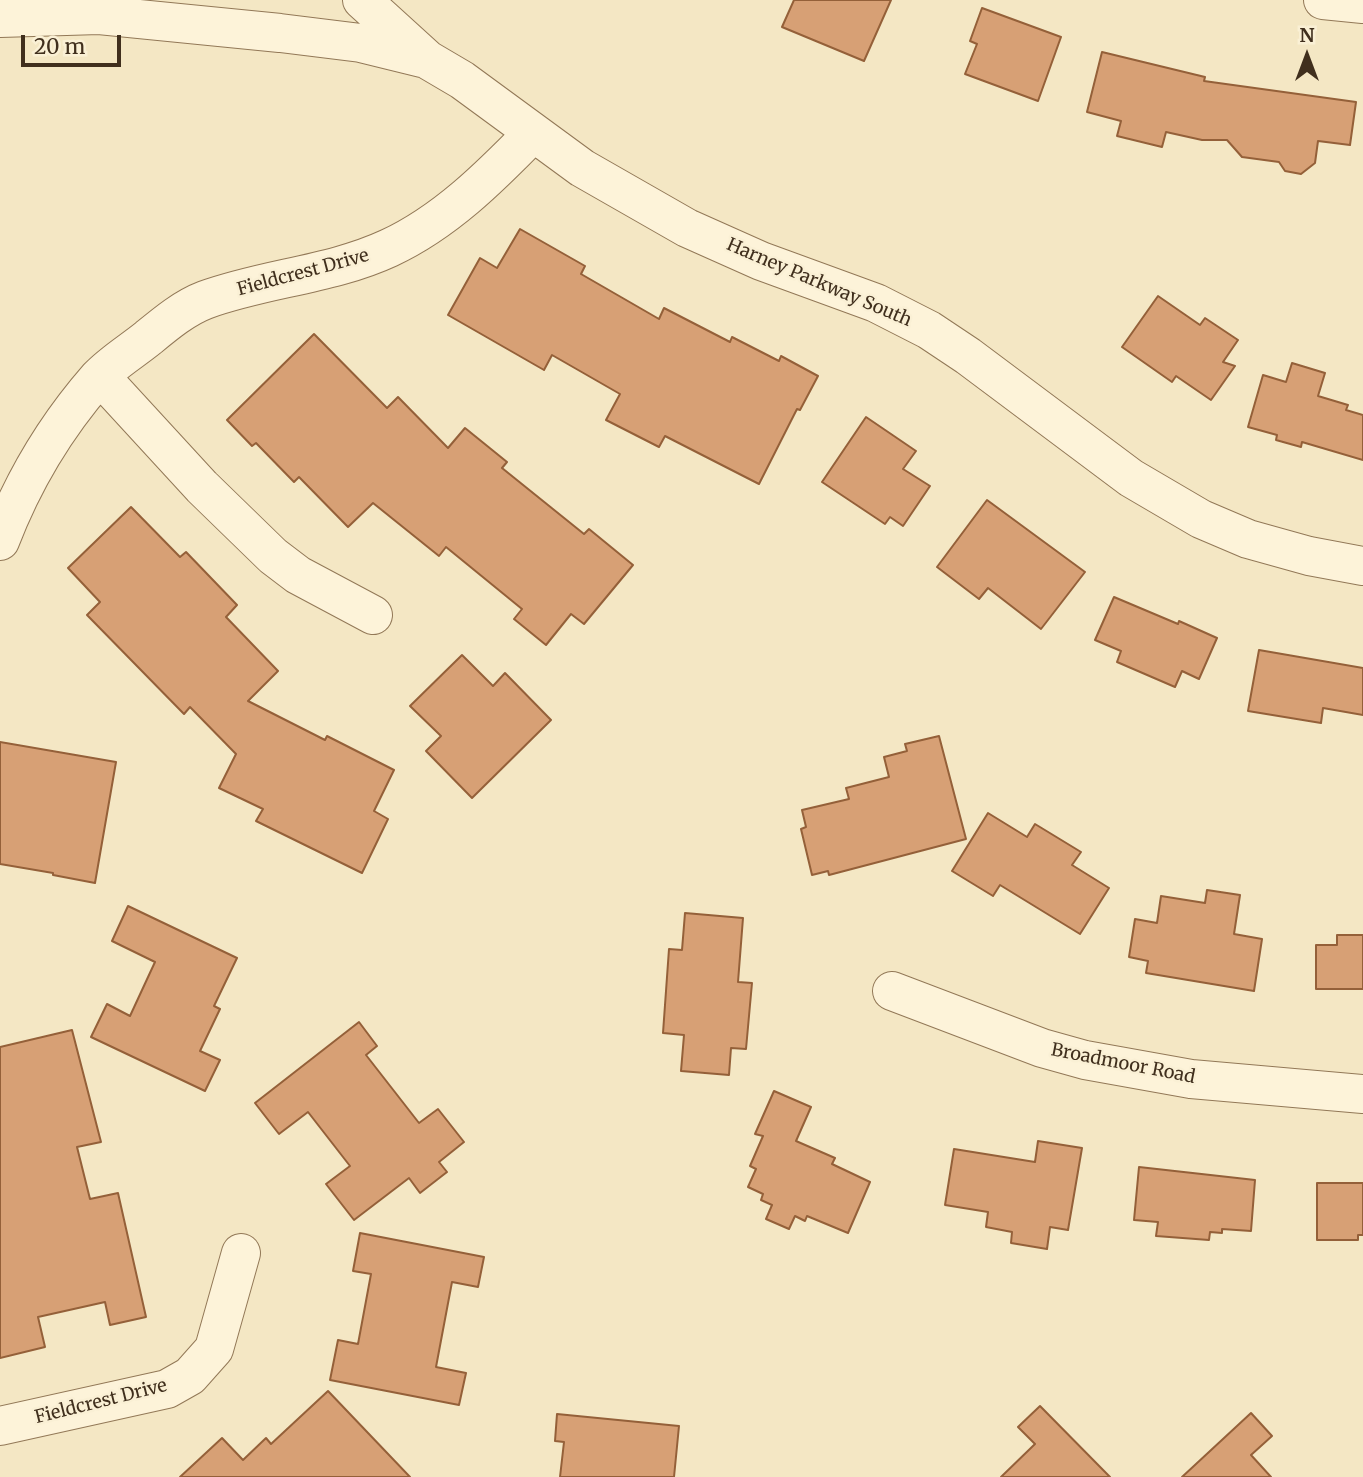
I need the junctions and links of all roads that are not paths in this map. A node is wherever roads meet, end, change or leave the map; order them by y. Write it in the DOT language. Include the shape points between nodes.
graph roads {
  1 [pos="348,0"];
  2 [pos="362,0"];
  3 [pos="398,0"];
  4 [pos="1323,0"];
  5 [pos="1363,4"];
  6 [pos="0,18"];
  7 [pos="280,33"];
  8 [pos="428,60"];
  9 [pos="533,133"];
  10 [pos="100,376"];
  11 [pos="0,541"];
  12 [pos="1363,566"];
  13 [pos="373,615"];
  14 [pos="892,991"];
  15 [pos="1363,1094"];
  16 [pos="241,1253"];
  17 [pos="0,1426"];
  1 -- 7 [label="street" via="330,14"];
  2 -- 8 [label="street"];
  3 -- 8 [label="street" via="406,24"];
  4 -- 5 [label="street"];
  6 -- 7 [label="street" via="99,15"];
  7 -- 8 [label="street" via="361,43"];
  8 -- 9 [label="street, Harney Parkway South"];
  9 -- 10 [label="street, Fieldcrest Drive" via="496,171 413,236 355,262 202,301"];
  9 -- 12 [label="street, Harney Parkway South" via="582,168 687,228 876,303 929,330 1131,478 1201,519 1248,539"];
  10 -- 11 [label="street, Fieldcrest Drive" via="30,472"];
  10 -- 13 [label="street" via="273,556 298,575"];
  14 -- 15 [label="street, Broadmoor Road" via="1085,1060 1191,1079"];
  16 -- 17 [label="street, Fieldcrest Drive" via="215,1349 190,1376 167,1389"];
}
